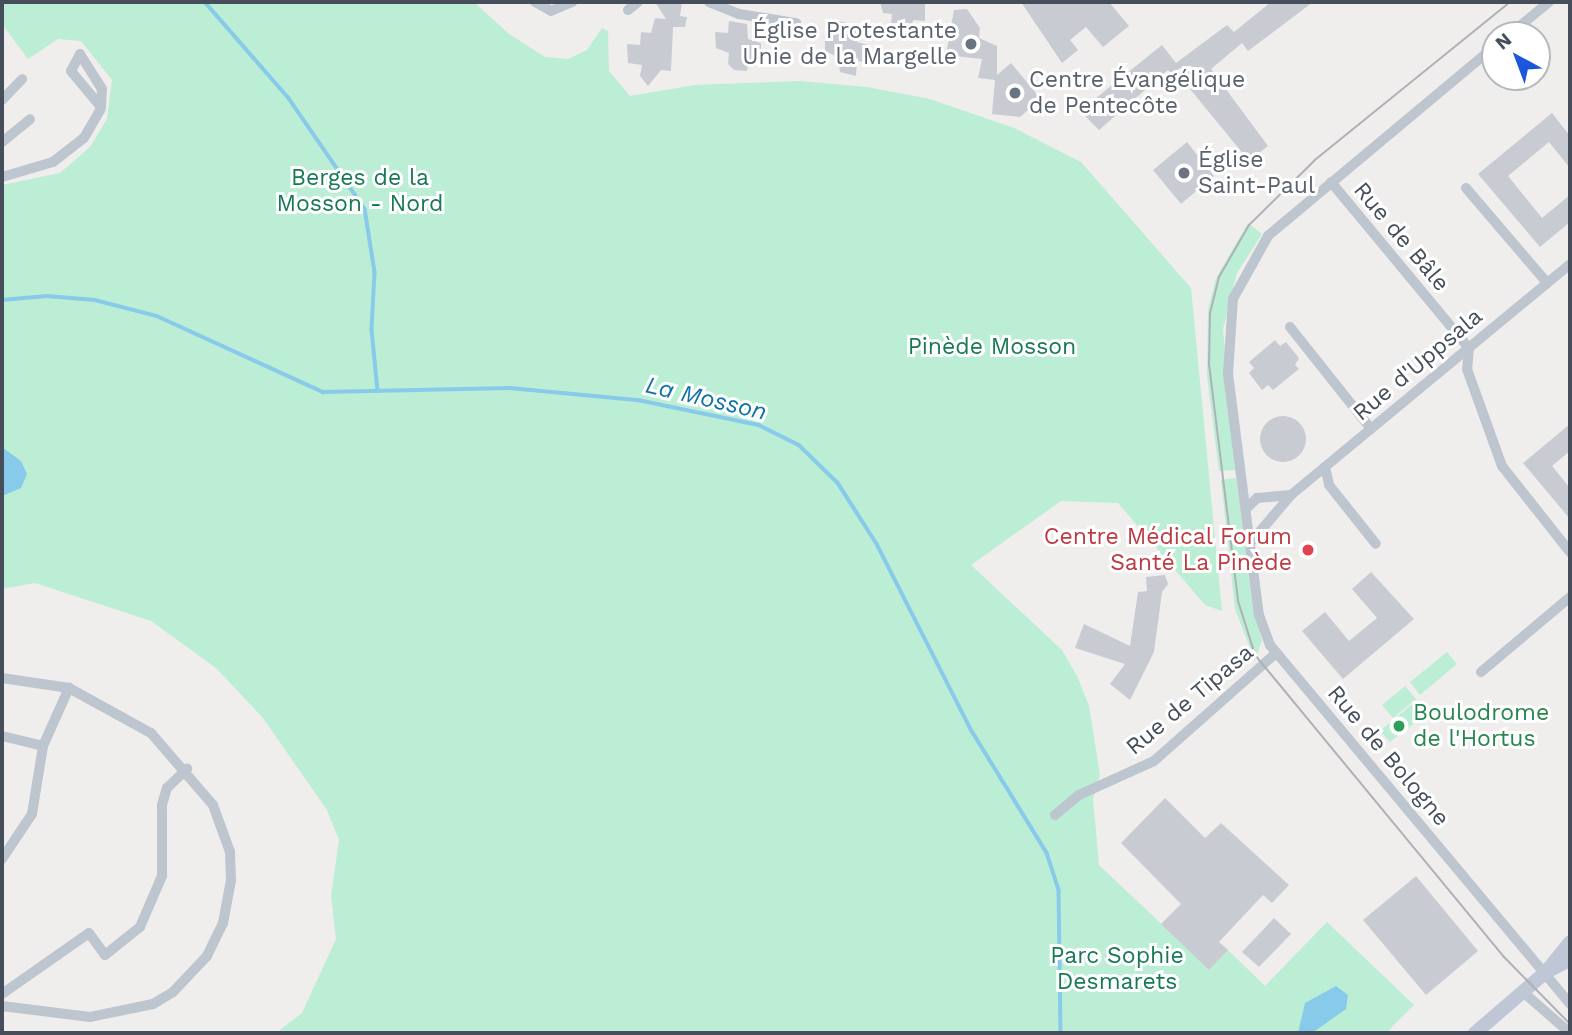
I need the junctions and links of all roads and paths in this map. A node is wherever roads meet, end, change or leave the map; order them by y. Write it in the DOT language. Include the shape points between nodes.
graph roads {
  1 [pos="536,2"];
  2 [pos="572,2"];
  3 [pos="638,2"];
  4 [pos="709,2"];
  5 [pos="1545,4"];
  6 [pos="628,10"];
  7 [pos="1525,21"];
  8 [pos="796,23"];
  9 [pos="1481,58"];
  10 [pos="22,79"];
  11 [pos="2,100"];
  12 [pos="100,107"];
  13 [pos="30,118"];
  14 [pos="2,142"];
  15 [pos="2,177"];
  16 [pos="1331,182"];
  17 [pos="1466,188"];
  18 [pos="1570,264"];
  19 [pos="1547,283"];
  20 [pos="1290,327"];
  21 [pos="1469,348"];
  22 [pos="1371,429"];
  23 [pos="1325,467"];
  24 [pos="1243,481"];
  25 [pos="1291,495"];
  26 [pos="1263,498"];
  27 [pos="1247,508"];
  28 [pos="1273,514"];
  29 [pos="1250,519"];
  30 [pos="1263,524"];
  31 [pos="1251,541"];
  32 [pos="1376,544"];
  33 [pos="1570,552"];
  34 [pos="1570,597"];
  35 [pos="1276,653"];
  36 [pos="1481,671"];
  37 [pos="2,678"];
  38 [pos="69,688"];
  39 [pos="2,736"];
  40 [pos="43,746"];
  41 [pos="187,769"];
  42 [pos="1055,815"];
  43 [pos="2,859"];
  44 [pos="1570,942"];
  45 [pos="1570,960"];
  46 [pos="1546,972"];
  47 [pos="1523,992"];
  48 [pos="2,994"];
  49 [pos="1570,1004"];
  50 [pos="2,1006"];
  51 [pos="1475,1033"];
  52 [pos="1570,1033"];
  1 -- 2 [label="street" via="551,11"];
  3 -- 6 [label="street"];
  4 -- 8 [label="street" via="739,14"];
  5 -- 7 [label="street"];
  9 -- 16 [label="street"];
  10 -- 11 [label="street"];
  12 -- 12 [label="street" via="102,89 80,54 71,71"];
  12 -- 15 [label="street" via="84,138 53,162"];
  13 -- 14 [label="street"];
  16 -- 21 [label="street, Rue de Bâle"];
  16 -- 24 [label="street" via="1268,236 1233,299 1228,374"];
  17 -- 19 [label="street"];
  18 -- 19 [label="street, Rue d'Uppsala"];
  19 -- 21 [label="street, Rue d'Uppsala"];
  20 -- 22 [label="street"];
  21 -- 22 [label="street, Rue d'Uppsala"];
  21 -- 33 [label="street" via="1467,369 1502,466"];
  22 -- 23 [label="street, Rue d'Uppsala"];
  23 -- 25 [label="street, Rue d'Uppsala"];
  23 -- 32 [label="street" via="1329,485"];
  24 -- 26 [label="street"];
  24 -- 27 [label="street"];
  25 -- 26 [label="street"];
  25 -- 28 [label="street, Rue d'Uppsala"];
  26 -- 27 [label="street"];
  26 -- 28 [label="street"];
  27 -- 29 [label="street, Rue de Bologne"];
  28 -- 30 [label="street, Rue d'Uppsala"];
  29 -- 30 [label="street"];
  29 -- 31 [label="street, Rue de Bologne"];
  30 -- 31 [label="street"];
  31 -- 35 [label="street, Rue de Bologne" via="1259,615"];
  34 -- 36 [label="street"];
  35 -- 42 [label="street, Rue de Tipasa" via="1154,761 1079,795"];
  35 -- 46 [label="street, Rue de Bologne"];
  37 -- 38 [label="street"];
  38 -- 40 [label="street"];
  38 -- 41 [label="street" via="151,733"];
  39 -- 40 [label="street"];
  40 -- 43 [label="street" via="32,814"];
  41 -- 48 [label="street" via="164,797 162,876 140,927 105,955 89,933"];
  41 -- 50 [label="street" via="213,806 230,852 229,903 202,962 173,992 116,1016"];
  44 -- 46 [label="street"];
  45 -- 46 [label="street"];
  46 -- 47 [label="street"];
  46 -- 49 [label="street, Rue de Bologne"];
  47 -- 51 [label="street"];
  47 -- 52 [label="street"];
}
